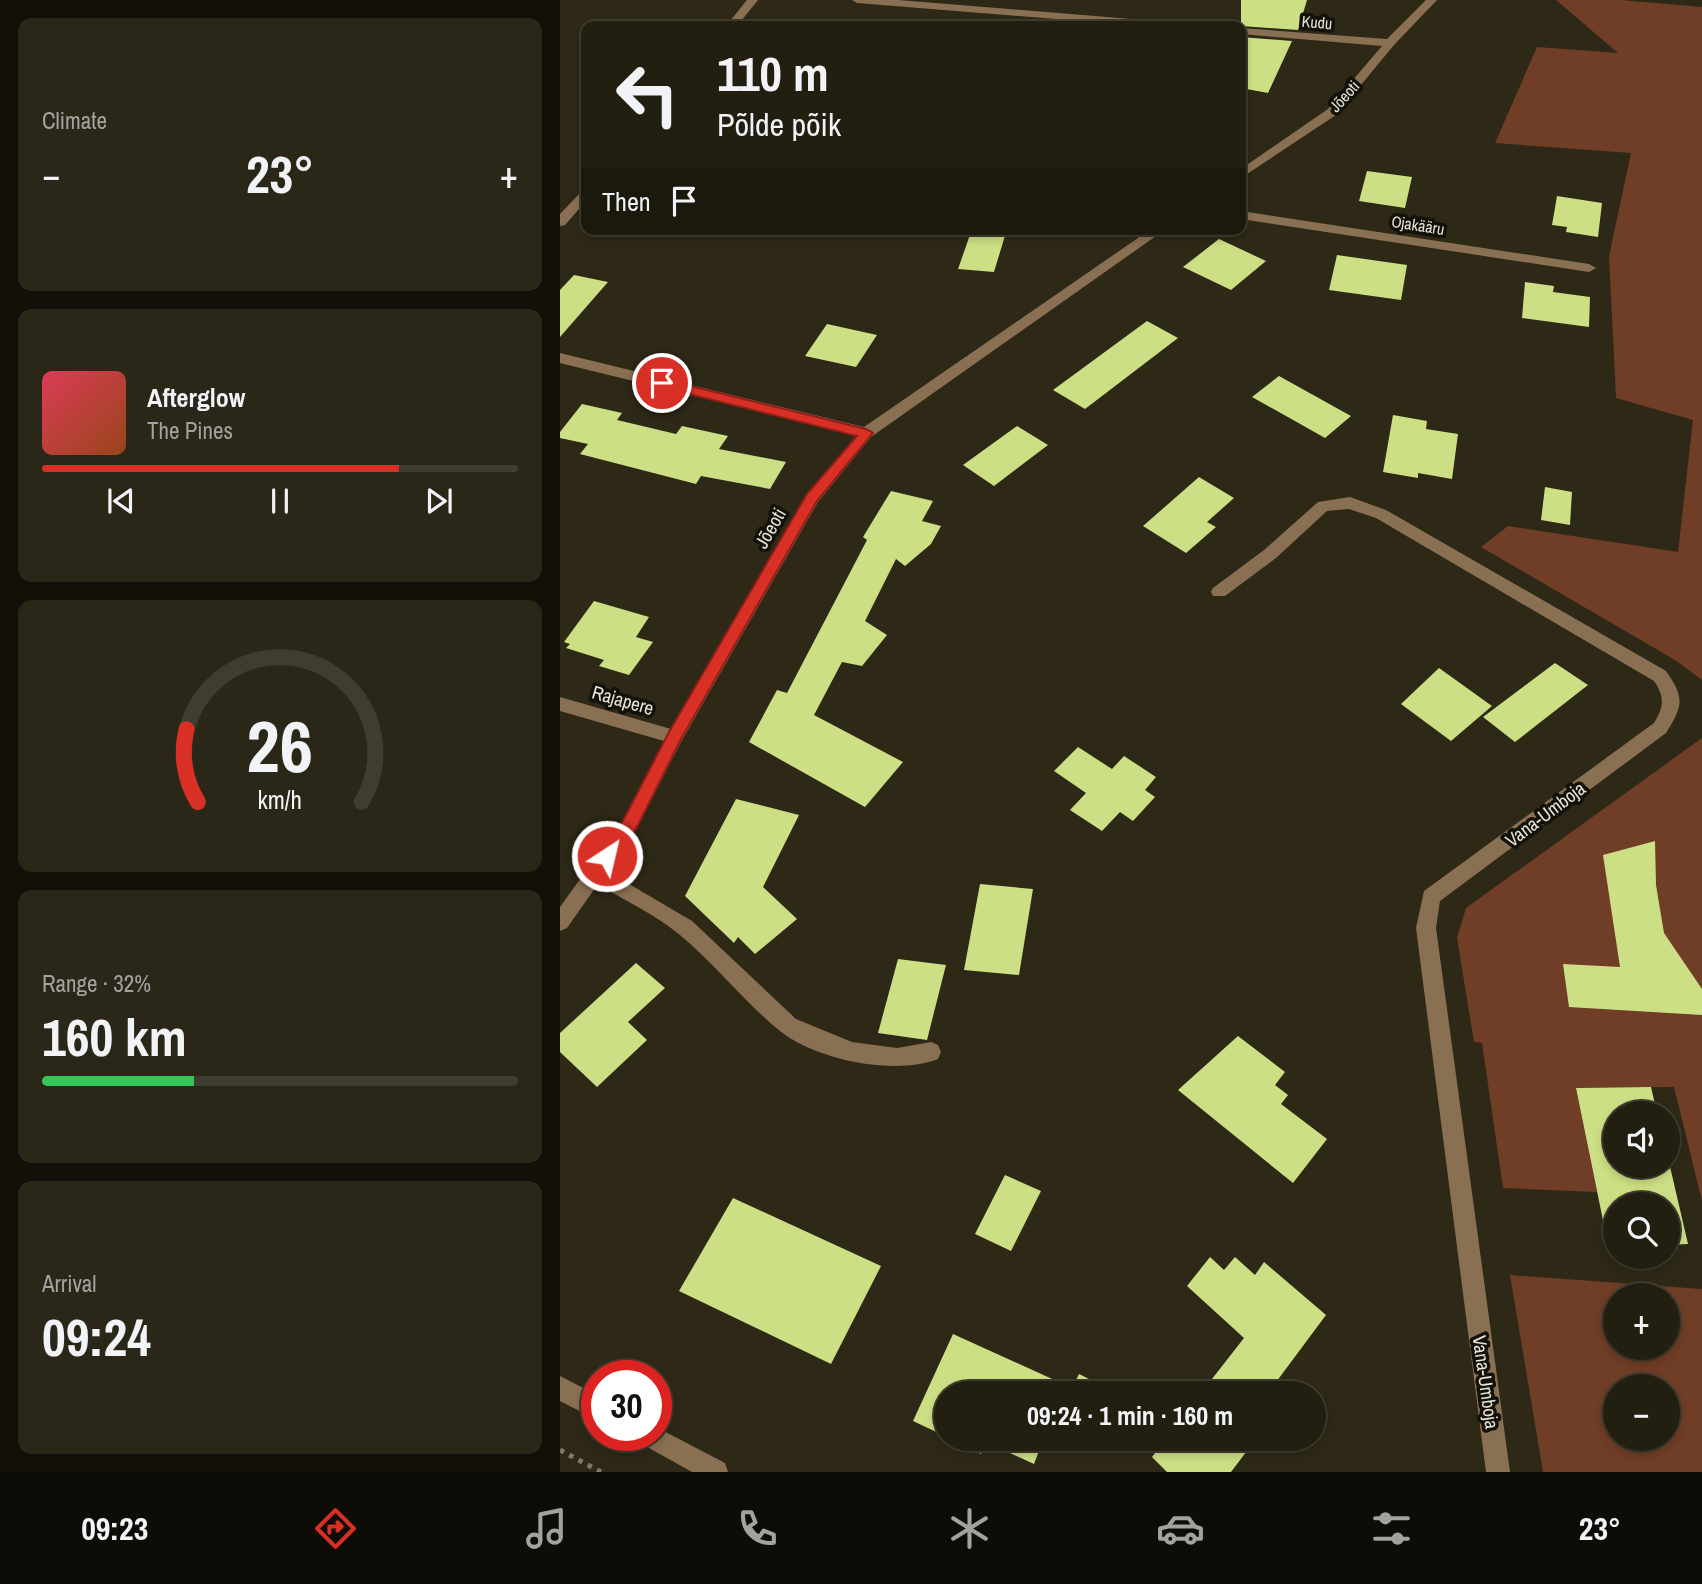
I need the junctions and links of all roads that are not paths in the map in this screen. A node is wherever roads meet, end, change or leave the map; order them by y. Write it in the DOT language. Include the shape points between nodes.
graph roads {
  1 [pos="753,0"];
  2 [pos="857,0"];
  3 [pos="1432,0"];
  4 [pos="734,21"];
  5 [pos="1118,21"];
  6 [pos="1246,31"];
  7 [pos="1390,43"];
  8 [pos="1246,171"];
  9 [pos="581,199"];
  10 [pos="1246,216"];
  11 [pos="560,222"];
  12 [pos="1151,235"];
  13 [pos="1590,268"];
  14 [pos="560,358"];
  15 [pos="866,433"];
  16 [pos="1219,592"];
  17 [pos="560,704"];
  18 [pos="675,737"];
  19 [pos="595,873"];
  20 [pos="560,922"];
  21 [pos="930,1052"];
  22 [pos="560,1388"];
  23 [pos="581,1399"];
  24 [pos="672,1448"];
  25 [pos="716,1472"];
  26 [pos="1498,1472"];
  1 -- 4 [label="street"];
  2 -- 5 [label="street"];
  3 -- 7 [label="street, Jõeoti"];
  6 -- 7 [label="street, Kudu"];
  7 -- 8 [label="street, Jõeoti" via="1332,112"];
  9 -- 11 [label="street"];
  10 -- 13 [label="street, Ojakääru"];
  12 -- 15 [label="street, Jõeoti"];
  14 -- 15 [label="street"];
  15 -- 18 [label="street, Jõeoti" via="812,498"];
  16 -- 26 [label="street, Vana-Umboja" via="1323,506 1350,503 1381,514 1660,676 1672,692 1672,709 1660,728 1431,897 1426,928"];
  17 -- 18 [label="street, Rajapere"];
  18 -- 19 [label="street, Jõeoti" via="630,824"];
  19 -- 20 [label="street, Jõeoti"];
  19 -- 21 [label="street" via="685,927 789,1026 852,1052 897,1058"];
  22 -- 23 [label="street"];
  24 -- 25 [label="street"];
}
